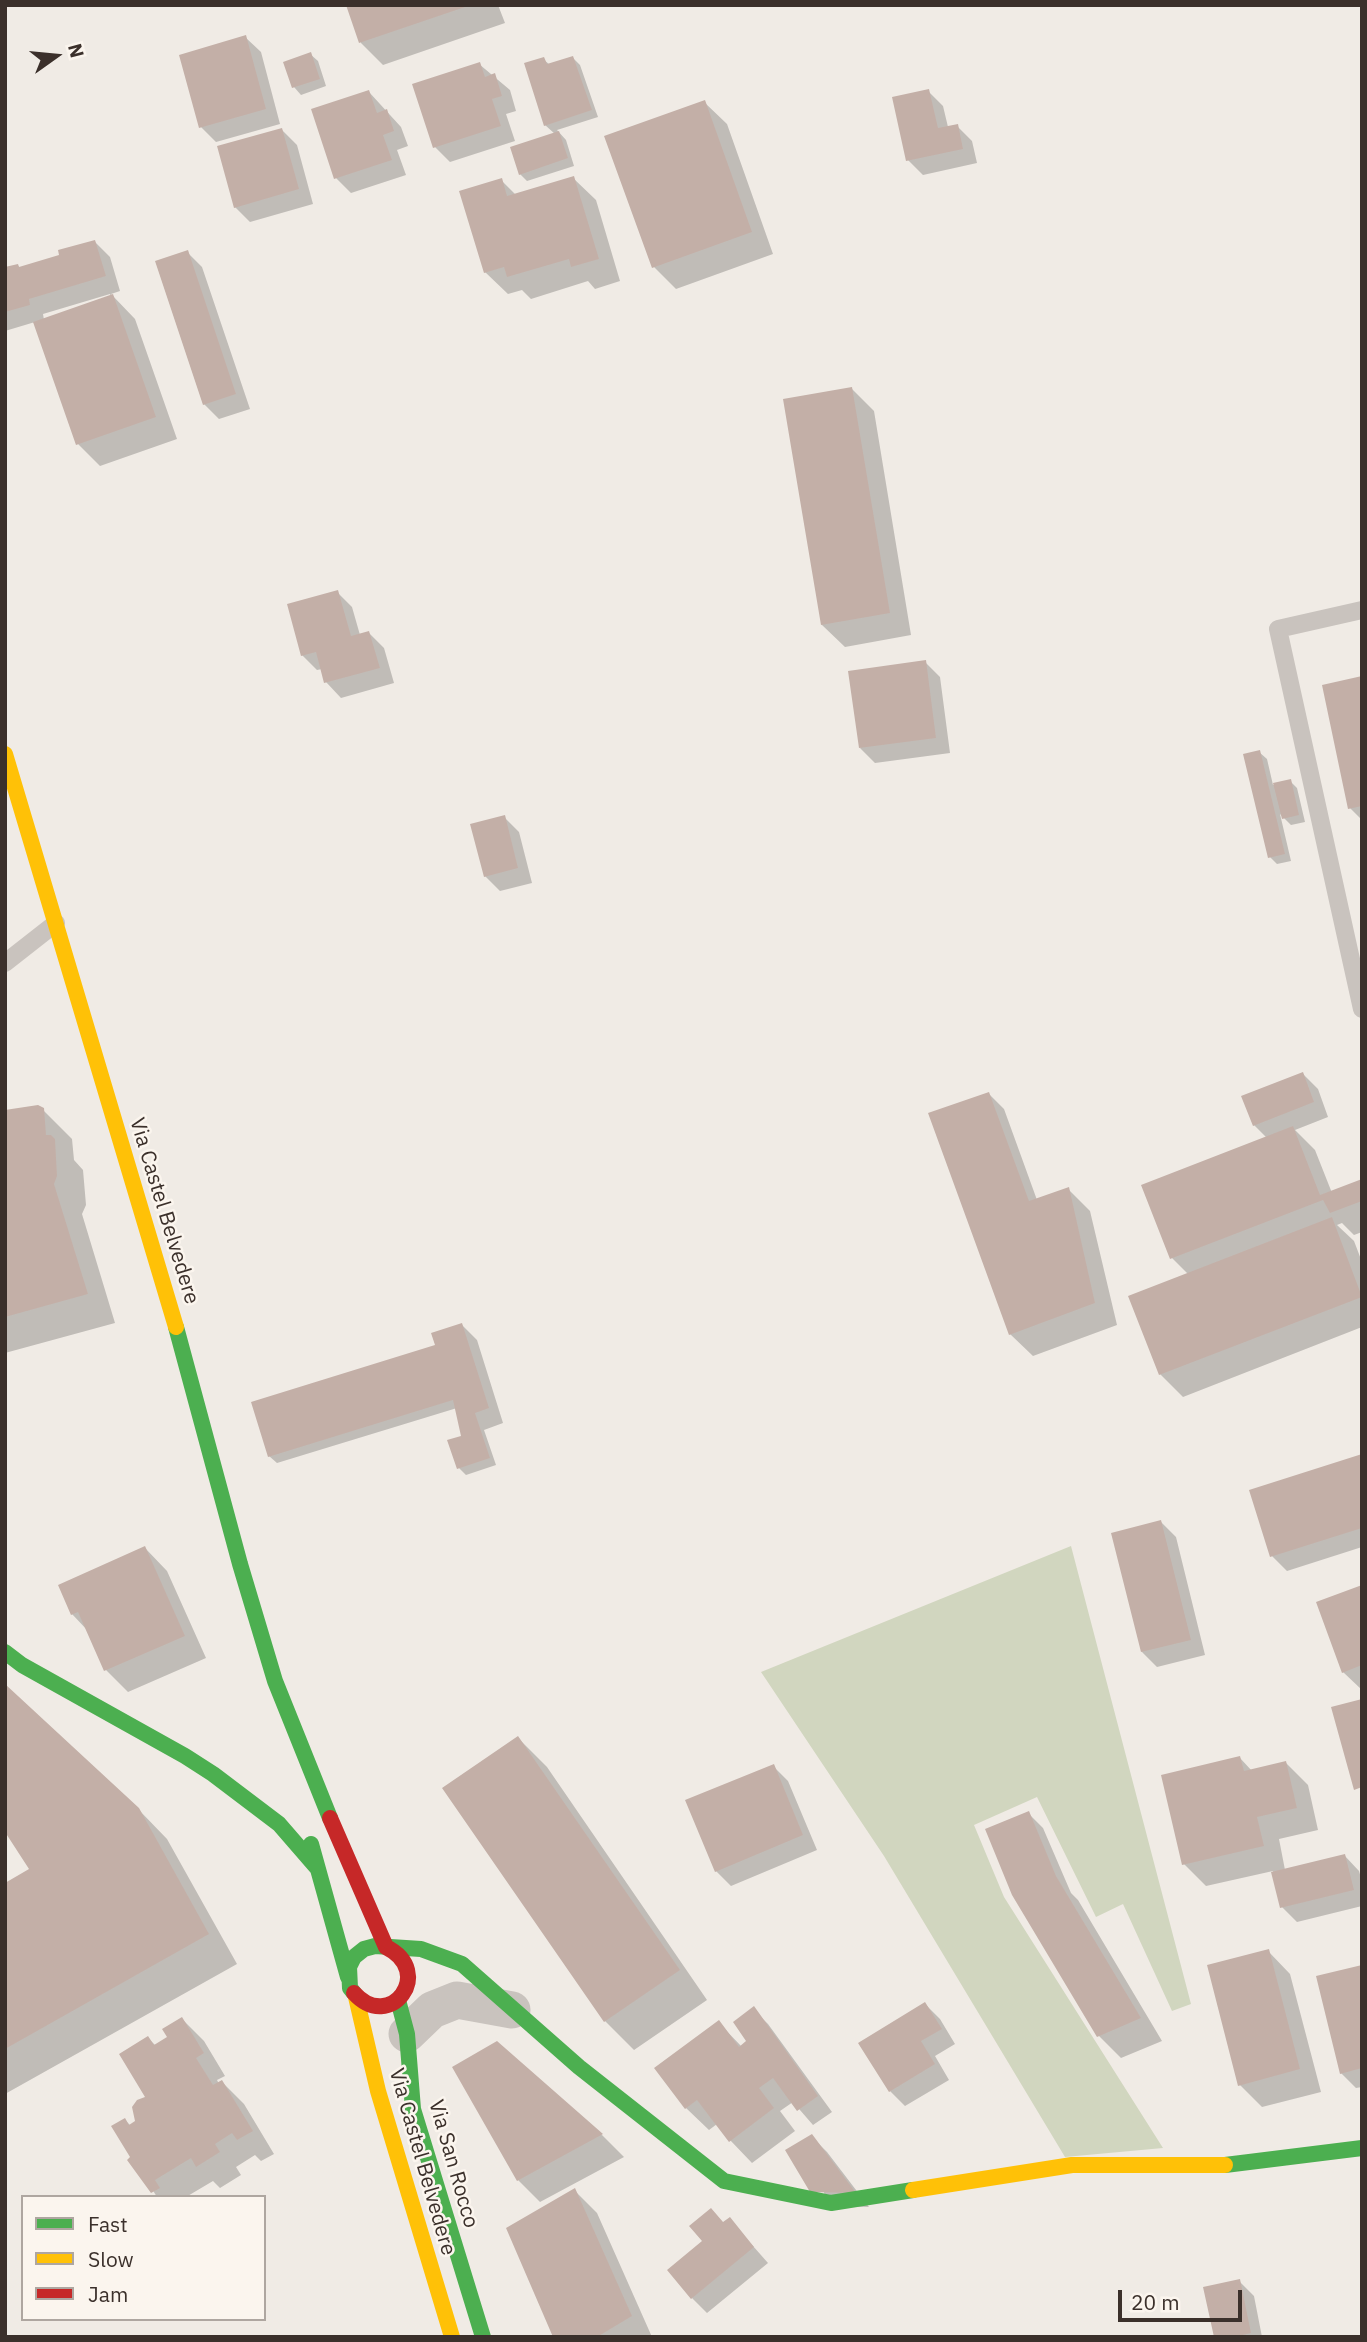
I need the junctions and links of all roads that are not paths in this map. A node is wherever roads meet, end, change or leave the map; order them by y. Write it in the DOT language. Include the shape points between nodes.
graph roads {
  1 [pos="1362,610"];
  2 [pos="5,754"];
  3 [pos="56,923"];
  4 [pos="5,963"];
  5 [pos="1362,1009"];
  6 [pos="5,1652"];
  7 [pos="275,1681"];
  8 [pos="288,1754"];
  9 [pos="308,1830"];
  10 [pos="318,1869"];
  11 [pos="386,1947"];
  12 [pos="348,1977"];
  13 [pos="356,1997"];
  14 [pos="512,2010"];
  15 [pos="402,2017"];
  16 [pos="1362,2148"];
  17 [pos="453,2337"];
  18 [pos="484,2337"];
  1 -- 5 [label="lane" via="1278,628"];
  2 -- 3 [label="street, Via Castel Belvedere"];
  3 -- 4 [label="lane"];
  3 -- 7 [label="street, Via Castel Belvedere" via="194,1387"];
  6 -- 10 [label="street" via="214,1774 279,1824"];
  7 -- 8 [label="street"];
  7 -- 11 [label="street"];
  9 -- 10 [label="street"];
  10 -- 12 [label="street"];
  11 -- 12 [label="street" via="364,1949 354,1957"];
  11 -- 14 [label="street" via="421,1949 462,1964"];
  11 -- 15 [label="street" via="398,1953 407,1967"];
  12 -- 13 [label="street, Via Castel Belvedere"];
  13 -- 15 [label="street" via="364,2004 386,2006"];
  13 -- 17 [label="street, Via Castel Belvedere" via="378,2091"];
  14 -- 15 [label="street" via="457,2000"];
  14 -- 16 [label="street" via="724,2181 831,2203 1072,2165 1234,2165"];
  15 -- 18 [label="street, Via San Rocco" via="413,2109"];
}
